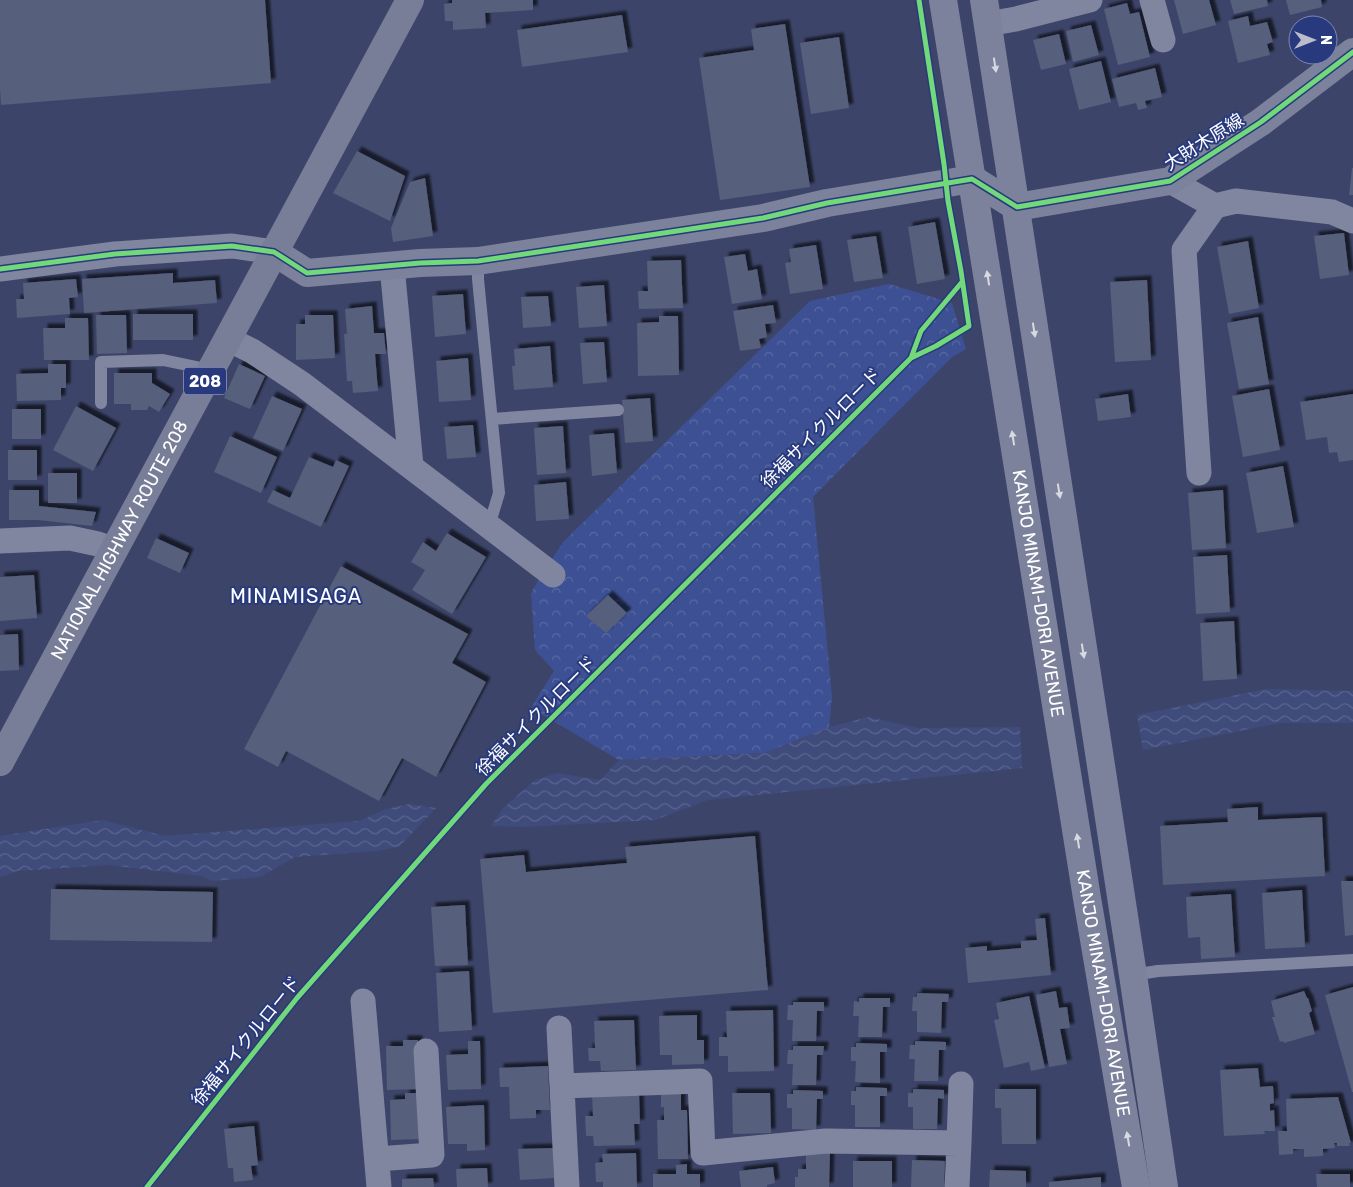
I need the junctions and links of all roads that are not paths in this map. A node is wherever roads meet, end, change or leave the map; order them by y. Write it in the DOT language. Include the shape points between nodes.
graph roads {
  1 [pos="410,0"];
  2 [pos="944,0"];
  3 [pos="1090,0"];
  4 [pos="1152,0"];
  5 [pos="986,12"];
  6 [pos="1163,40"];
  7 [pos="1353,52"];
  8 [pos="972,179"];
  9 [pos="1170,181"];
  10 [pos="1215,206"];
  11 [pos="1017,207"];
  12 [pos="1353,221"];
  13 [pos="274,252"];
  14 [pos="478,262"];
  15 [pos="392,266"];
  16 [pos="0,269"];
  17 [pos="228,339"];
  18 [pos="211,370"];
  19 [pos="101,403"];
  20 [pos="618,410"];
  21 [pos="492,419"];
  22 [pos="411,466"];
  23 [pos="1199,473"];
  24 [pos="489,526"];
  25 [pos="0,541"];
  26 [pos="114,550"];
  27 [pos="553,575"];
  28 [pos="0,762"];
  29 [pos="1353,960"];
  30 [pos="1133,975"];
  31 [pos="363,1001"];
  32 [pos="560,1028"];
  33 [pos="426,1051"];
  34 [pos="961,1084"];
  35 [pos="562,1086"];
  36 [pos="959,1143"];
  37 [pos="377,1159"];
  38 [pos="380,1187"];
  39 [pos="567,1187"];
  40 [pos="957,1187"];
  41 [pos="1136,1187"];
  42 [pos="1164,1187"];
  1 -- 13 [label="highway, NATIONAL HIGHWAY ROUTE 208 / 208"];
  2 -- 8 [label="main road, KANJO MINAMI-DORI AVENUE"];
  3 -- 5 [label="street" via="1016,19"];
  4 -- 6 [label="street"];
  5 -- 11 [label="main road, KANJO MINAMI-DORI AVENUE, one-way"];
  7 -- 9 [label="main road, 大財木原線" via="1261,122"];
  8 -- 11 [label="main road"];
  8 -- 14 [label="main road" via="826,203 763,218"];
  41 -- 8 [label="main road, KANJO MINAMI-DORI AVENUE, one-way"];
  9 -- 10 [label="street"];
  9 -- 11 [label="main road, 大財木原線"];
  10 -- 12 [label="street" via="1236,201 1332,212"];
  10 -- 23 [label="street" via="1184,250"];
  11 -- 30 [label="main road, KANJO MINAMI-DORI AVENUE, one-way"];
  13 -- 15 [label="main road" via="307,273"];
  13 -- 16 [label="street" via="232,246 116,254"];
  13 -- 17 [label="highway, NATIONAL HIGHWAY ROUTE 208 / 208"];
  14 -- 15 [label="main road"];
  14 -- 21 [label="lane"];
  15 -- 22 [label="street"];
  17 -- 18 [label="highway, NATIONAL HIGHWAY ROUTE 208 / 208"];
  17 -- 22 [label="street" via="302,384"];
  18 -- 19 [label="lane" via="163,360 101,362"];
  18 -- 26 [label="highway, NATIONAL HIGHWAY ROUTE 208 / 208"];
  20 -- 21 [label="lane"];
  21 -- 24 [label="lane" via="499,493"];
  22 -- 24 [label="street"];
  24 -- 27 [label="street"];
  25 -- 26 [label="street" via="70,538"];
  26 -- 28 [label="highway, NATIONAL HIGHWAY ROUTE 208 / 208"];
  29 -- 30 [label="lane"];
  30 -- 42 [label="main road, KANJO MINAMI-DORI AVENUE"];
  31 -- 37 [label="street"];
  32 -- 35 [label="street"];
  33 -- 37 [label="street" via="432,1155"];
  34 -- 36 [label="street"];
  35 -- 36 [label="street" via="700,1082 703,1153 826,1141"];
  35 -- 39 [label="street"];
  36 -- 40 [label="street"];
  37 -- 38 [label="street"];
}
